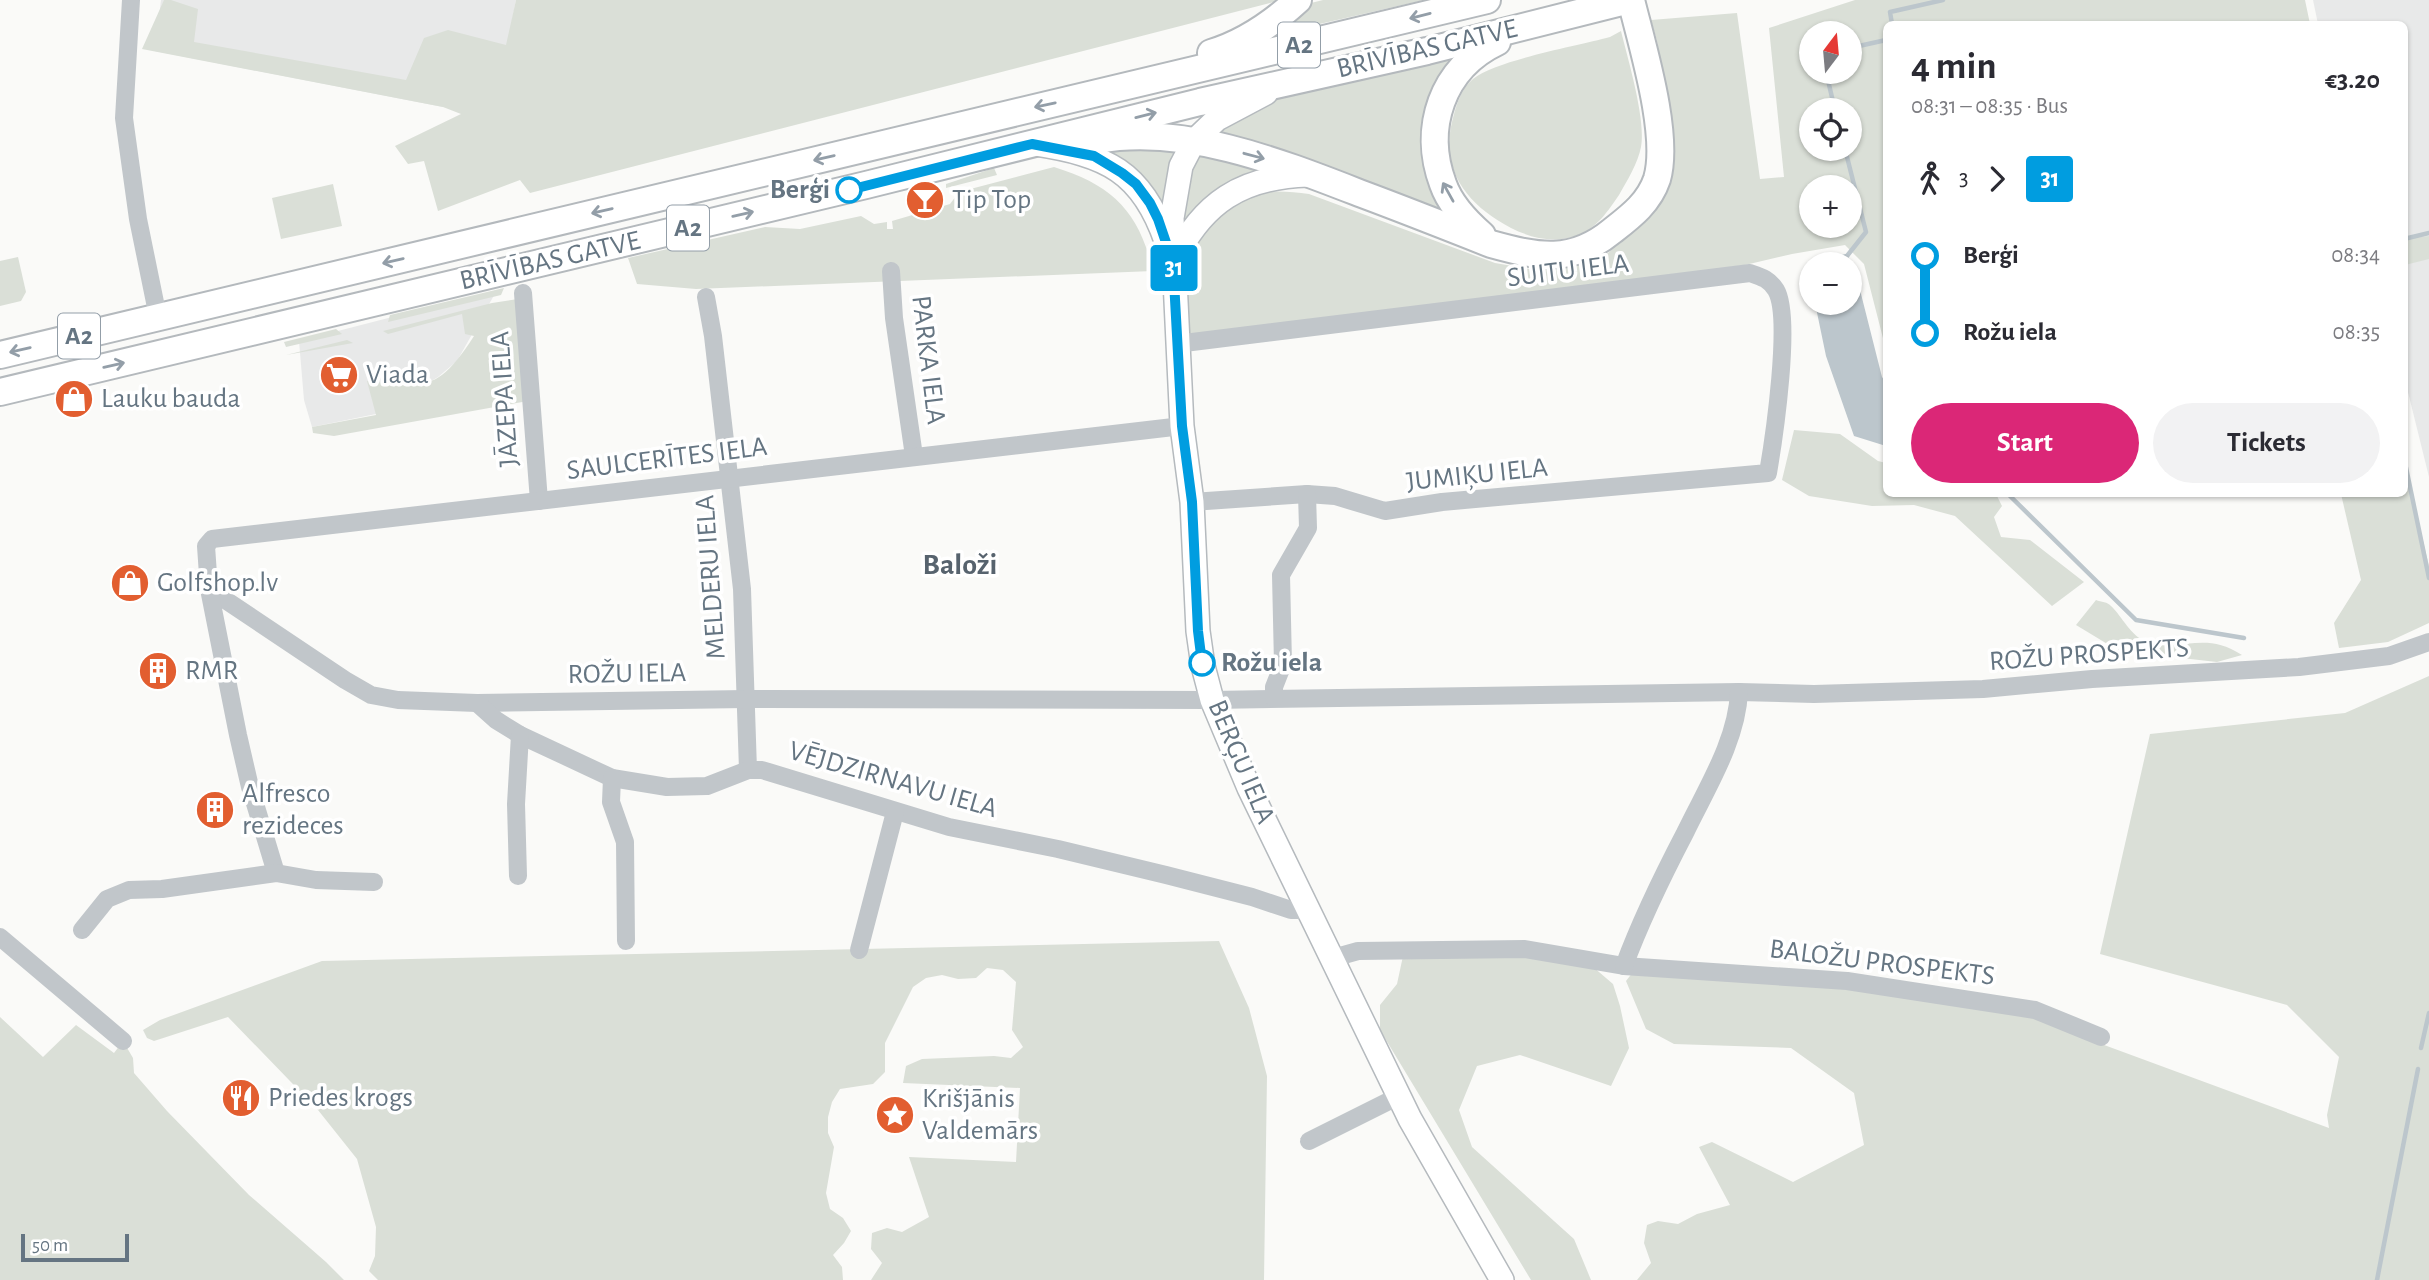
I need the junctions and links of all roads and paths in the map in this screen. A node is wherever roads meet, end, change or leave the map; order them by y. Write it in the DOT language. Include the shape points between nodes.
graph roads {
  1 [pos="131,0"];
  2 [pos="1298,0"];
  3 [pos="1487,0"];
  4 [pos="1622,2"];
  5 [pos="1290,81"];
  6 [pos="1111,90"];
  7 [pos="1194,141"];
  8 [pos="1044,145"];
  9 [pos="1313,175"];
  10 [pos="1491,244"];
  11 [pos="1173,263"];
  12 [pos="891,271"];
  13 [pos="523,293"];
  14 [pos="706,297"];
  15 [pos="158,317"];
  16 [pos="1176,344"];
  17 [pos="0,355"];
  18 [pos="0,392"];
  19 [pos="1182,426"];
  20 [pos="914,456"];
  21 [pos="1768,473"];
  22 [pos="730,479"];
  23 [pos="1307,494"];
  24 [pos="540,500"];
  25 [pos="1192,502"];
  26 [pos="209,589"];
  27 [pos="2429,642"];
  28 [pos="1744,692"];
  29 [pos="1274,698"];
  30 [pos="746,699"];
  31 [pos="1212,700"];
  32 [pos="477,702"];
  33 [pos="520,735"];
  34 [pos="748,770"];
  35 [pos="612,778"];
  36 [pos="895,813"];
  37 [pos="276,873"];
  38 [pos="517,876"];
  39 [pos="374,882"];
  40 [pos="1310,910"];
  41 [pos="82,930"];
  42 [pos="0,937"];
  43 [pos="626,941"];
  44 [pos="859,950"];
  45 [pos="1333,958"];
  46 [pos="1624,966"];
  47 [pos="2101,1037"];
  48 [pos="123,1041"];
  49 [pos="1399,1096"];
  50 [pos="1308,1141"];
  51 [pos="1502,1280"];
  1 -- 15 [label="street" via="124,118"];
  2 -- 6 [label="highway" via="1232,47 1142,72"];
  3 -- 6 [label="highway, BRĪVĪBAS GATVE / A2, one-way"];
  4 -- 5 [label="highway, BRĪVĪBAS GATVE / A2"];
  10 -- 4 [label="highway, one-way" via="1464,219 1443,186 1435,153 1436,120 1445,91 1483,48"];
  4 -- 10 [label="highway" via="1642,44 1654,100 1660,145 1657,179 1641,208 1599,242 1567,256"];
  5 -- 7 [label="main road, BERĢU IELA" via="1217,119"];
  8 -- 5 [label="highway, BRĪVĪBAS GATVE / A2, one-way"];
  6 -- 15 [label="highway, BRĪVĪBAS GATVE / A2, one-way"];
  7 -- 8 [label="highway" via="1112,137"];
  7 -- 9 [label="highway, one-way"];
  7 -- 11 [label="main road, BERĢU IELA" via="1176,187"];
  8 -- 11 [label="main road" via="1094,156 1136,184 1158,219"];
  18 -- 8 [label="highway, BRĪVĪBAS GATVE / A2, one-way"];
  9 -- 10 [label="highway"];
  9 -- 11 [label="main road" via="1278,176 1234,192 1205,216"];
  11 -- 16 [label="main road, BERĢU IELA"];
  12 -- 20 [label="street, PARKA IELA"];
  13 -- 24 [label="street, JĀZEPA IELA"];
  14 -- 22 [label="street, MELDERU IELA"];
  15 -- 17 [label="highway, BRĪVĪBAS GATVE / A2, one-way"];
  16 -- 19 [label="main road, BERĢU IELA"];
  16 -- 21 [label="street, SUITU IELA" via="1750,273 1767,278 1782,307 1779,401"];
  19 -- 20 [label="street, SAULCERĪTES IELA"];
  19 -- 25 [label="main road, BERĢU IELA"];
  20 -- 22 [label="street, SAULCERĪTES IELA"];
  21 -- 23 [label="street, JUMIĶU IELA" via="1385,511 1335,496"];
  22 -- 24 [label="street, SAULCERĪTES IELA"];
  22 -- 30 [label="street, MELDERU IELA" via="742,589"];
  23 -- 25 [label="street, JUMIĶU IELA"];
  23 -- 29 [label="street" via="1308,528 1281,575 1283,664"];
  24 -- 26 [label="street, SAULCERĪTES IELA" via="212,539 206,546"];
  25 -- 31 [label="main road, BERĢU IELA" via="1198,631"];
  26 -- 32 [label="street, ROŽU IELA" via="372,695"];
  26 -- 37 [label="street, SAULCERĪTES IELA" via="250,787"];
  27 -- 28 [label="street, ROŽU PROSPEKTS" via="2389,656 2342,664 1983,689"];
  28 -- 29 [label="street, ROŽU IELA"];
  28 -- 46 [label="street" via="1715,771 1643,914"];
  29 -- 31 [label="street, ROŽU IELA"];
  30 -- 31 [label="street, ROŽU IELA"];
  30 -- 32 [label="street, ROŽU IELA"];
  30 -- 34 [label="street, MELDERU IELA"];
  31 -- 40 [label="main road, BERĢU IELA" via="1249,788"];
  32 -- 33 [label="street, VĒJDZIRNAVU IELA"];
  33 -- 35 [label="street, VĒJDZIRNAVU IELA"];
  33 -- 38 [label="street"];
  34 -- 35 [label="street, VĒJDZIRNAVU IELA" via="708,786 667,787"];
  34 -- 36 [label="street, VĒJDZIRNAVU IELA"];
  35 -- 43 [label="street" via="611,802 625,842"];
  36 -- 40 [label="street, VĒJDZIRNAVU IELA" via="1166,875 1291,910"];
  36 -- 44 [label="street"];
  37 -- 39 [label="street"];
  37 -- 41 [label="street" via="129,890 107,898"];
  40 -- 45 [label="main road, BERĢU IELA"];
  42 -- 48 [label="street"];
  45 -- 46 [label="street" via="1358,951 1525,948"];
  45 -- 49 [label="main road, BERĢU IELA"];
  46 -- 47 [label="street, BALOŽU PROSPEKTS" via="1873,985 2035,1010"];
  49 -- 50 [label="street"];
  49 -- 51 [label="main road, BERĢU IELA"];
}
